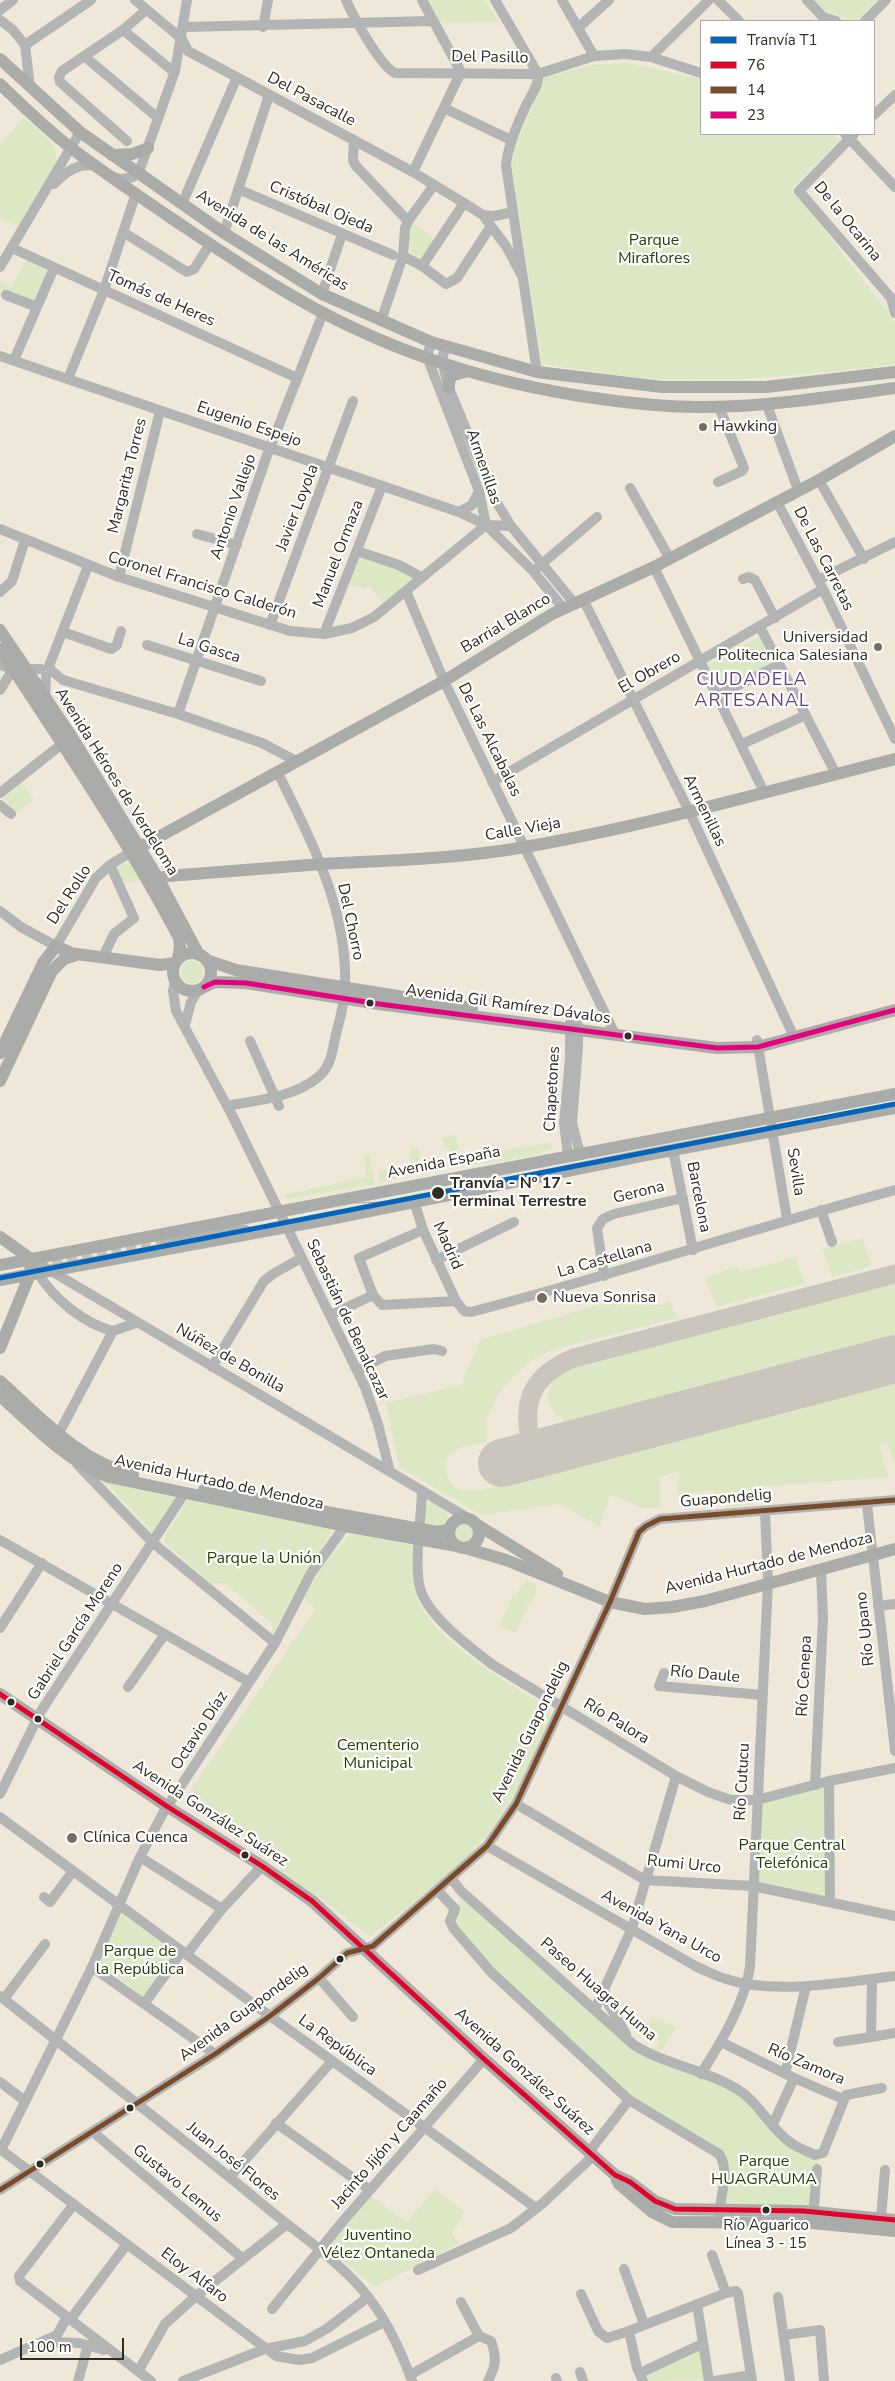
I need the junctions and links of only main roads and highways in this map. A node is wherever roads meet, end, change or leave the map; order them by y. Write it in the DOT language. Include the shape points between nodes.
graph roads {
  1 [pos="0,59"];
  2 [pos="0,84"];
  3 [pos="148,148"];
  4 [pos="112,155"];
  5 [pos="469,371"];
  6 [pos="895,372"];
  7 [pos="449,388"];
  8 [pos="894,389"];
  9 [pos="895,436"];
  10 [pos="0,630"];
  11 [pos="0,649"];
  12 [pos="19,668"];
  13 [pos="67,740"];
  14 [pos="895,759"];
  15 [pos="135,850"];
  16 [pos="153,880"];
  17 [pos="76,955"];
  18 [pos="203,957"];
  19 [pos="176,961"];
  20 [pos="138,963"];
  21 [pos="175,980"];
  22 [pos="201,988"];
  23 [pos="345,993"];
  24 [pos="895,1003"];
  25 [pos="895,1010"];
  26 [pos="793,1034"];
  27 [pos="4,1053"];
  28 [pos="0,1080"];
  29 [pos="895,1094"];
  30 [pos="895,1108"];
  31 [pos="0,1237"];
  32 [pos="26,1260"];
  33 [pos="0,1265"];
  34 [pos="40,1272"];
  35 [pos="0,1280"];
  36 [pos="0,1348"];
  37 [pos="0,1381"];
  38 [pos="0,1396"];
  39 [pos="184,1490"];
  40 [pos="472,1521"];
  41 [pos="451,1527"];
  42 [pos="421,1534"];
  43 [pos="461,1547"];
  44 [pos="895,1549"];
  45 [pos="592,1595"];
  46 [pos="0,1694"];
  47 [pos="615,2175"];
  48 [pos="813,2218"];
  49 [pos="895,2220"];
  50 [pos="895,2231"];
  1 -- 4 [label="main road, Avenida de las Américas" via="80,132"];
  2 -- 5 [label="main road, Avenida de las Américas" via="70,148 210,244 323,313 427,358"];
  3 -- 4 [label="main road" via="132,154"];
  4 -- 6 [label="main road, Avenida de las Américas" via="224,233 322,294 431,342 538,372 662,387 766,387"];
  5 -- 7 [label="main road" via="453,376"];
  5 -- 8 [label="main road, Avenida de las Américas" via="536,388 654,405 767,405"];
  9 -- 15 [label="main road, Barrial Blanco" via="670,559 574,604 444,681"];
  10 -- 12 [label="main road, Avenida Héroes de Verdeloma"];
  11 -- 12 [label="main road, Avenida Héroes de Verdeloma"];
  12 -- 13 [label="main road, Avenida Héroes de Verdeloma"];
  12 -- 13 [label="main road, Avenida Héroes de Verdeloma" via="45,697"];
  13 -- 15 [label="main road, Avenida Héroes de Verdeloma"];
  14 -- 16 [label="main road, Calle Vieja" via="690,813 524,848 456,857 322,864"];
  15 -- 16 [label="main road, Avenida Héroes de Verdeloma"];
  16 -- 18 [label="main road, Avenida Héroes de Verdeloma"];
  16 -- 19 [label="main road, Avenida Héroes de Verdeloma" via="179,938"];
  17 -- 20 [label="main road, Avenida Gil Ramírez Dávalos"];
  17 -- 27 [label="main road" via="64,959 52,971"];
  17 -- 27 [label="main road, Avenida Gil Ramírez Dávalos" via="53,951 43,963"];
  18 -- 19 [label="main road, Avenida Gil Ramírez Dávalos" via="185,954"];
  18 -- 22 [label="main road" via="210,977"];
  18 -- 23 [label="main road, Avenida Gil Ramírez Dávalos" via="236,970"];
  19 -- 20 [label="main road, Avenida Gil Ramírez Dávalos" via="160,965"];
  19 -- 21 [label="main road"];
  20 -- 21 [label="main road, Avenida Gil Ramírez Dávalos"];
  21 -- 22 [label="main road, Avenida Gil Ramírez Dávalos" via="188,990"];
  22 -- 23 [label="main road, Avenida Gil Ramírez Dávalos" via="215,982 234,982"];
  23 -- 26 [label="main road, Avenida Gil Ramírez Dávalos" via="613,1033 717,1044 757,1044"];
  24 -- 26 [label="main road, Avenida Gil Ramírez Dávalos"];
  25 -- 26 [label="main road, Avenida Gil Ramírez Dávalos"];
  27 -- 28 [label="main road"];
  29 -- 32 [label="main road, Avenida España"];
  30 -- 34 [label="main road, Avenida España"];
  31 -- 32 [label="main road, Núñez de Bonilla"];
  32 -- 33 [label="main road, Avenida España"];
  32 -- 34 [label="main road"];
  34 -- 35 [label="main road, Avenida España"];
  34 -- 36 [label="main road"];
  37 -- 39 [label="main road, Avenida Hurtado de Mendoza" via="90,1458"];
  38 -- 39 [label="main road, Avenida Hurtado de Mendoza" via="84,1466 103,1475"];
  39 -- 42 [label="main road, Avenida Hurtado de Mendoza"];
  39 -- 42 [label="main road, Avenida Hurtado de Mendoza" via="345,1526"];
  40 -- 41 [label="main road" via="459,1519"];
  40 -- 43 [label="main road" via="479,1531 478,1539 473,1545"];
  40 -- 45 [label="main road, Avenida Hurtado de Mendoza"];
  41 -- 42 [label="main road, Avenida Hurtado de Mendoza"];
  41 -- 43 [label="main road" via="451,1539"];
  42 -- 43 [label="main road, Avenida Hurtado de Mendoza"];
  43 -- 45 [label="main road, Avenida Hurtado de Mendoza" via="500,1558"];
  44 -- 45 [label="main road, Avenida Hurtado de Mendoza" via="672,1607 645,1609"];
  46 -- 47 [label="main road, Avenida González Suárez" via="312,1901"];
  47 -- 48 [label="main road, Avenida González Suárez" via="665,2206"];
  47 -- 48 [label="main road, Avenida González Suárez" via="619,2184 662,2218 682,2224"];
  48 -- 49 [label="main road, Avenida González Suárez"];
  48 -- 50 [label="main road, Avenida González Suárez"];
}
